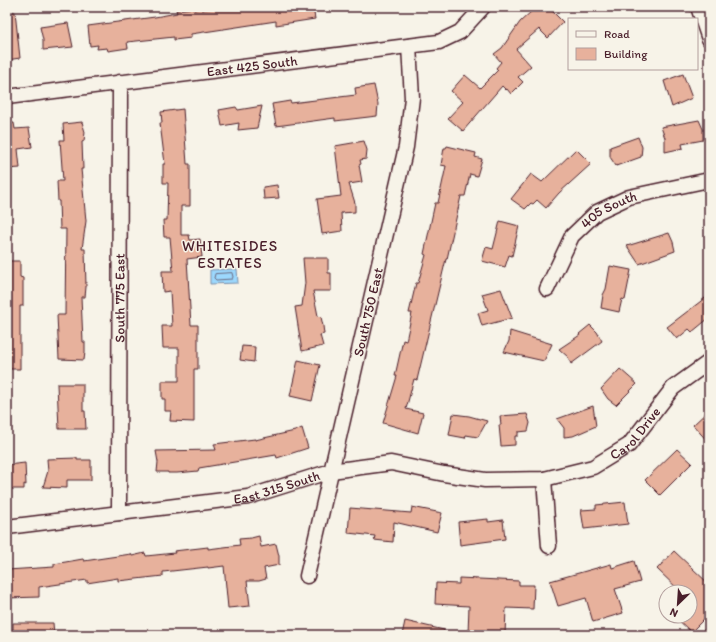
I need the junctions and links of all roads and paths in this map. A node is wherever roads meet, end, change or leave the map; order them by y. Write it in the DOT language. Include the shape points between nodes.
graph roads {
  1 [pos="483,7"];
  2 [pos="698,7"];
  3 [pos="709,39"];
  4 [pos="408,46"];
  5 [pos="120,82"];
  6 [pos="7,97"];
  7 [pos="709,180"];
  8 [pos="547,289"];
  9 [pos="709,362"];
  10 [pos="331,471"];
  11 [pos="544,479"];
  12 [pos="119,513"];
  13 [pos="7,527"];
  14 [pos="549,546"];
  15 [pos="307,576"];
  1 -- 4 [label="street, East 425 South" via="460,32 439,42"];
  2 -- 3 [label="street"];
  4 -- 5 [label="street, East 425 South"];
  4 -- 10 [label="street, South 750 East" via="412,98 406,147"];
  5 -- 6 [label="street, East 425 South"];
  5 -- 12 [label="street, South 775 East"];
  7 -- 8 [label="street, 405 South" via="629,197 597,212 572,236"];
  9 -- 11 [label="street, Carol Drive" via="673,388 628,445 593,467"];
  10 -- 11 [label="street, East 315 South" via="391,463 485,480"];
  10 -- 12 [label="street, East 315 South" via="248,497"];
  10 -- 15 [label="street, South 750 East"];
  11 -- 14 [label="street"];
  12 -- 13 [label="street, East 315 South"];
}
